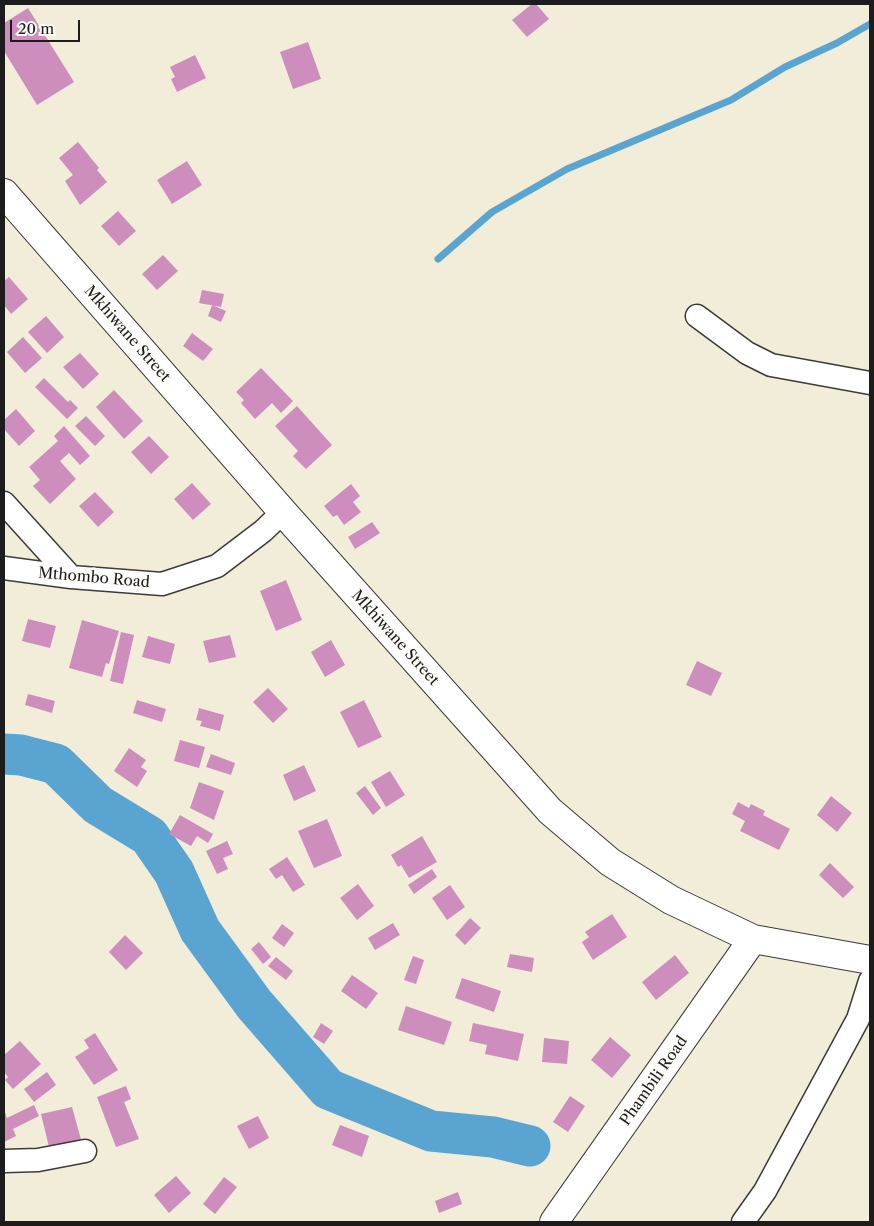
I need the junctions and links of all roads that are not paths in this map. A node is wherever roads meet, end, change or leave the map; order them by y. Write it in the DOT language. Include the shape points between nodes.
graph roads {
  1 [pos="4,192"];
  2 [pos="697,316"];
  3 [pos="870,383"];
  4 [pos="4,503"];
  5 [pos="283,512"];
  6 [pos="4,568"];
  7 [pos="71,577"];
  8 [pos="754,939"];
  9 [pos="870,960"];
  10 [pos="870,980"];
  11 [pos="85,1152"];
  12 [pos="4,1161"];
  13 [pos="554,1222"];
  14 [pos="743,1222"];
  1 -- 5 [label="street, Mkhiwane Street"];
  2 -- 3 [label="street" via="747,353 771,366"];
  4 -- 7 [label="street"];
  5 -- 7 [label="street, Mthombo Road" via="217,566 162,584"];
  5 -- 8 [label="street, Mkhiwane Street" via="550,811 610,862 671,900"];
  6 -- 7 [label="street, Mthombo Road"];
  8 -- 9 [label="street, Mkhiwane Street"];
  8 -- 13 [label="street, Phambili Road"];
  10 -- 14 [label="street" via="858,1019 765,1191"];
  11 -- 12 [label="street" via="38,1160"];
}
